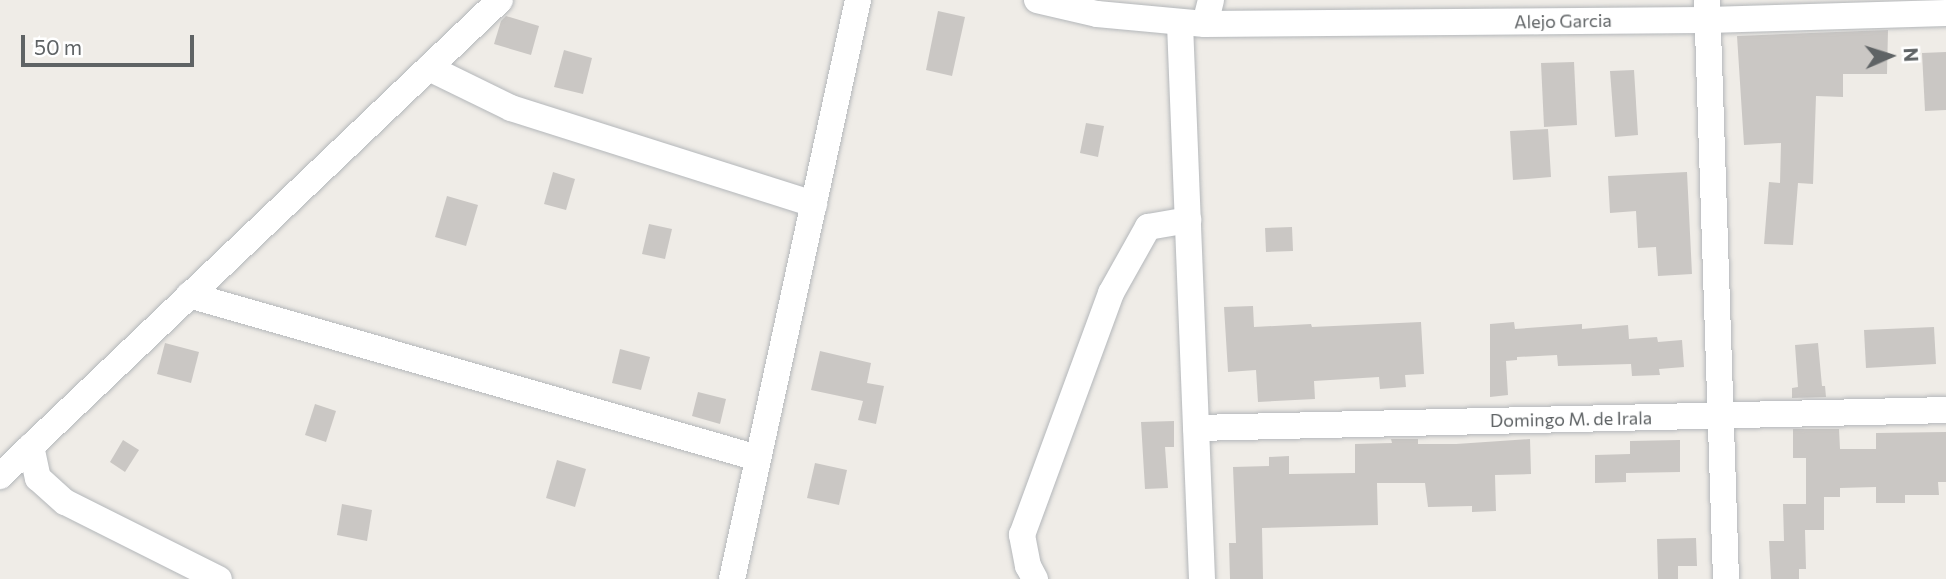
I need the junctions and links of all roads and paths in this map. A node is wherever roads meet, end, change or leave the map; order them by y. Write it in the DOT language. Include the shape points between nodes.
graph roads {
  1 [pos="500,0"];
  2 [pos="858,0"];
  3 [pos="1037,0"];
  4 [pos="1707,10"];
  5 [pos="1946,13"];
  6 [pos="1199,16"];
  7 [pos="429,68"];
  8 [pos="814,204"];
  9 [pos="1188,220"];
  10 [pos="190,295"];
  11 [pos="1946,410"];
  12 [pos="1721,416"];
  13 [pos="1196,428"];
  14 [pos="31,446"];
  15 [pos="758,458"];
  16 [pos="0,476"];
  17 [pos="218,579"];
  18 [pos="732,579"];
  19 [pos="1035,579"];
  20 [pos="1202,579"];
  21 [pos="1726,579"];
  1 -- 7 [label="street"];
  2 -- 8 [label="street"];
  3 -- 6 [label="street, Alejo Garcia" via="1097,14"];
  4 -- 5 [label="street, Alejo Garcia"];
  4 -- 6 [label="street, Alejo Garcia"];
  4 -- 12 [label="street"];
  6 -- 9 [label="street"];
  7 -- 8 [label="street" via="511,108"];
  7 -- 10 [label="street"];
  8 -- 15 [label="street"];
  9 -- 13 [label="street"];
  9 -- 19 [label="street" via="1148,227 1111,293 1022,535"];
  10 -- 14 [label="street"];
  10 -- 15 [label="street"];
  11 -- 12 [label="street, Domingo M. de Irala"];
  12 -- 13 [label="street, Domingo M. de Irala"];
  12 -- 21 [label="street"];
  13 -- 20 [label="street"];
  14 -- 16 [label="street"];
  14 -- 17 [label="street" via="38,478 65,502"];
  15 -- 18 [label="street"];
}
